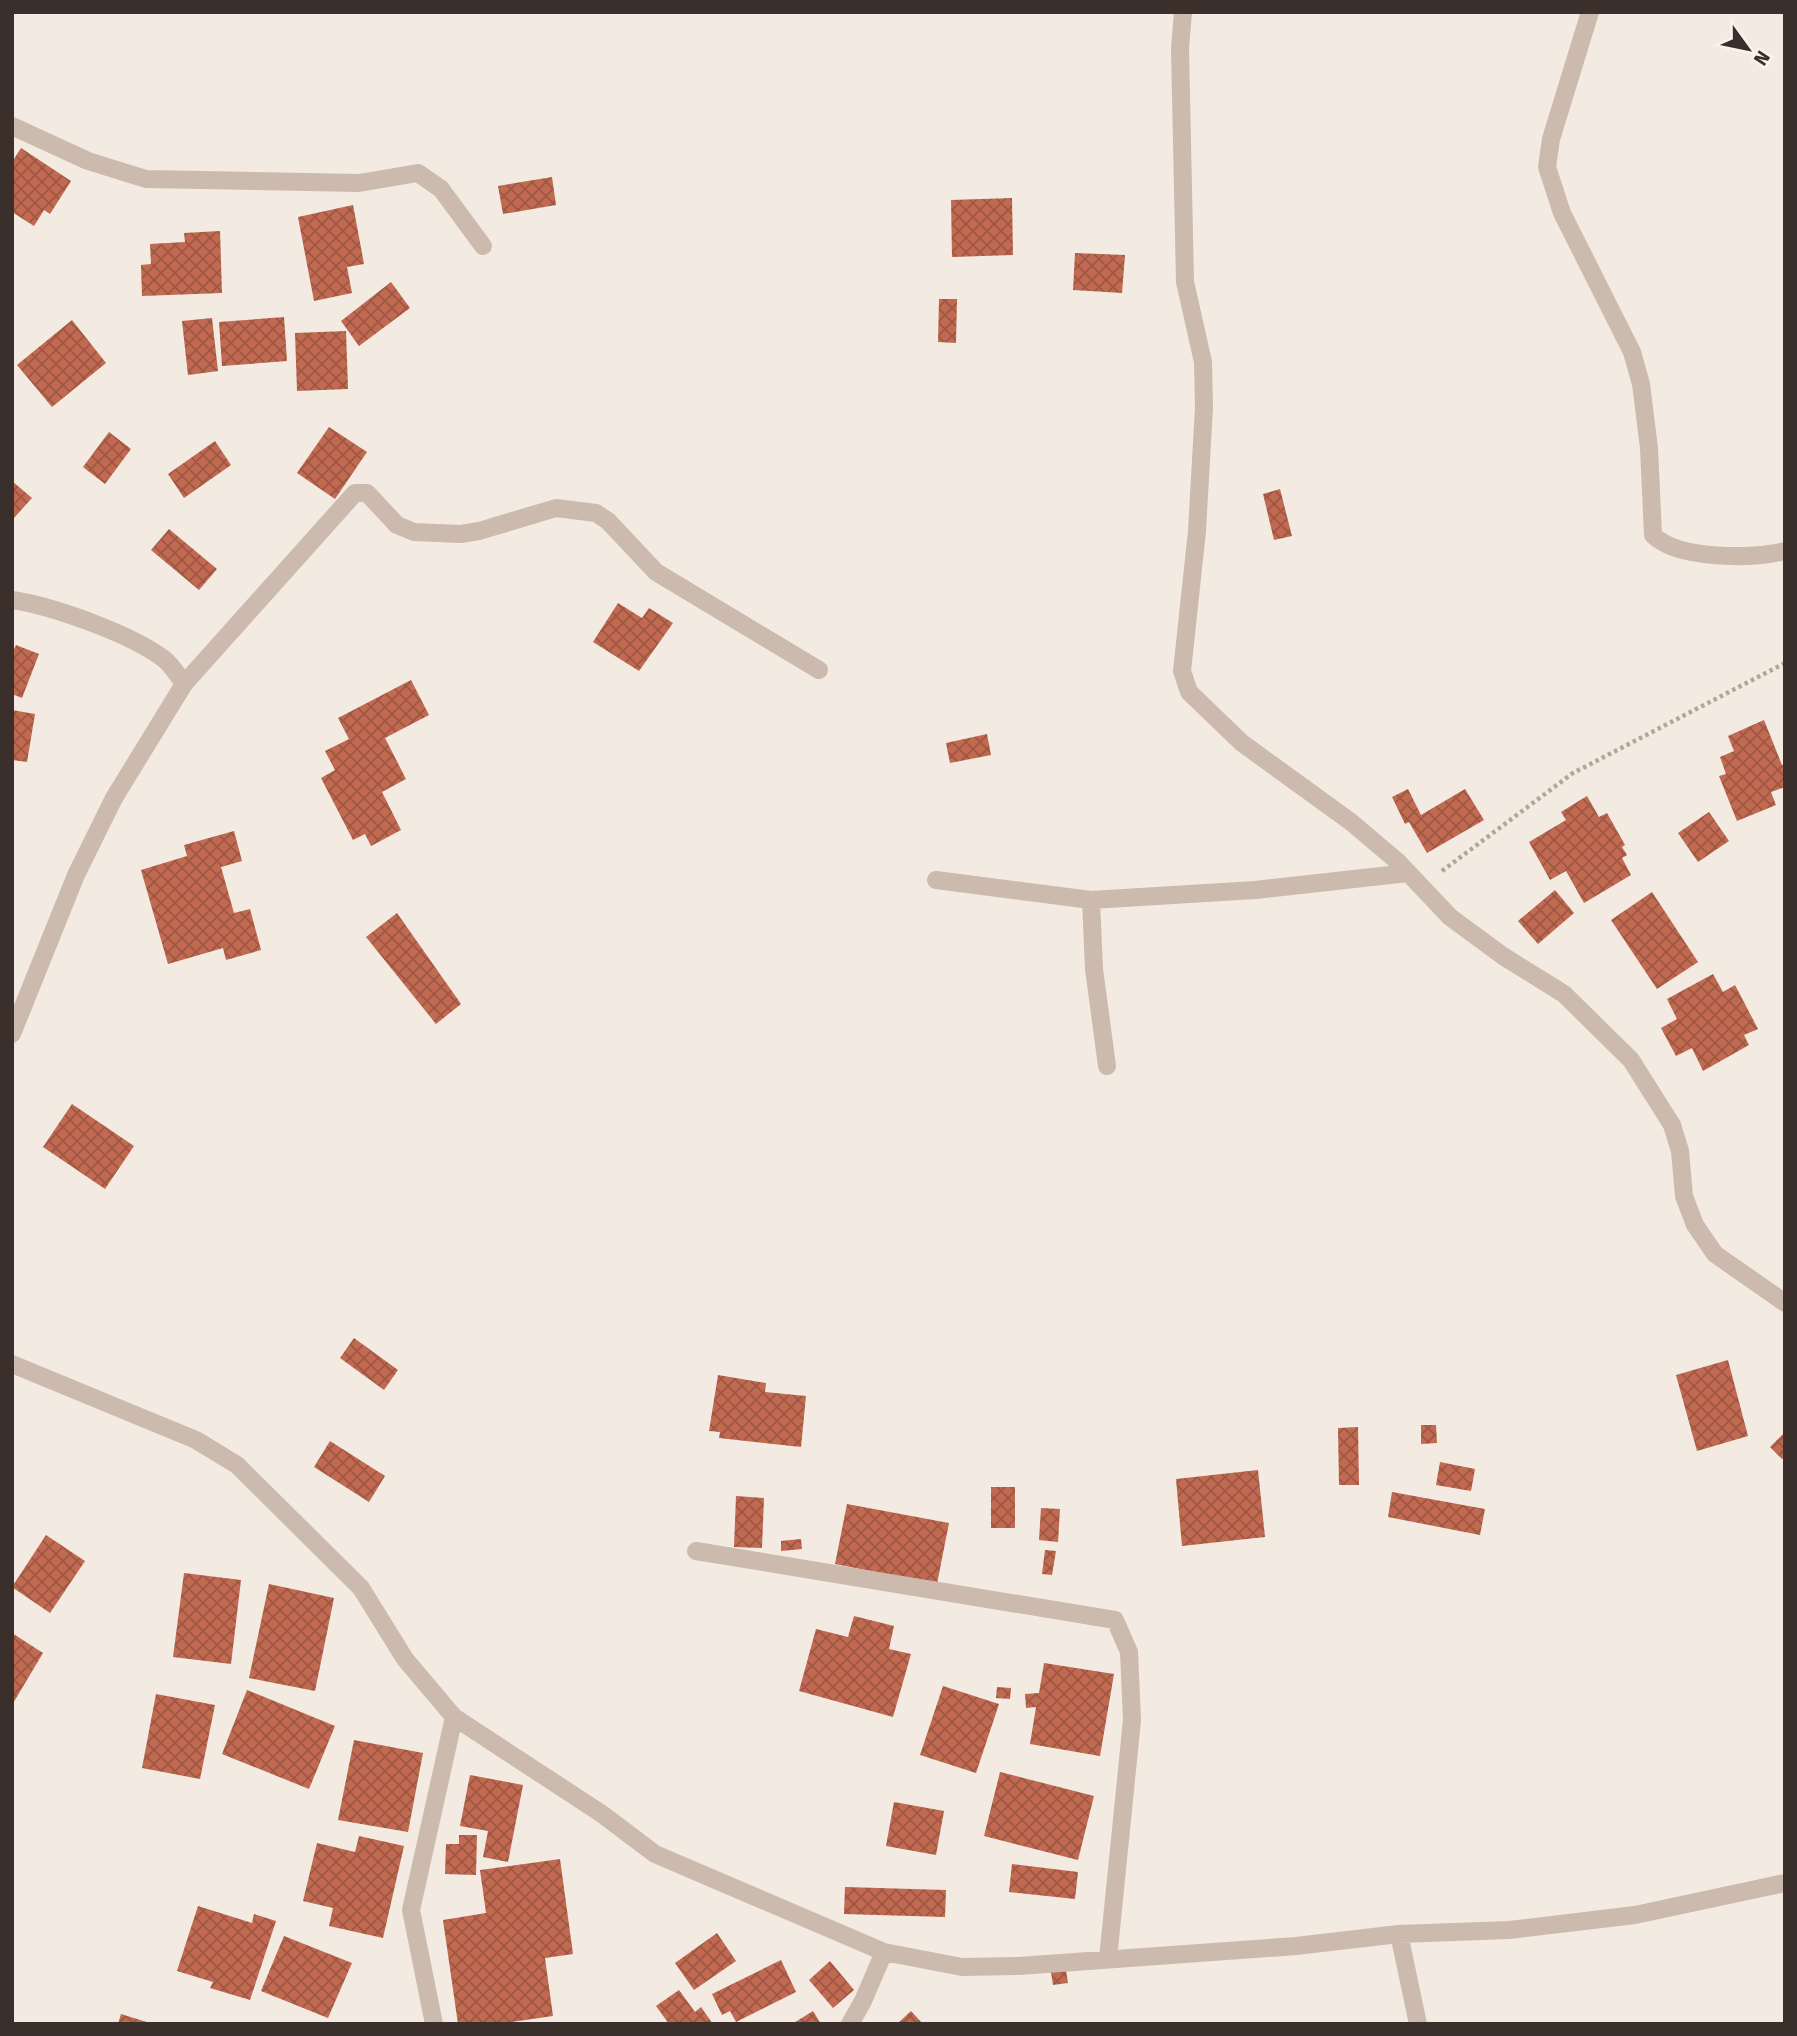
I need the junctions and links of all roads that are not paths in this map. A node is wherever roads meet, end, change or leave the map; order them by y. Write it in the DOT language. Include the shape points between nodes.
graph roads {
  1 [pos="1183,12"];
  2 [pos="1590,12"];
  3 [pos="12,126"];
  4 [pos="483,246"];
  5 [pos="1785,551"];
  6 [pos="12,600"];
  7 [pos="819,670"];
  8 [pos="184,684"];
  9 [pos="1408,873"];
  10 [pos="936,880"];
  11 [pos="1091,901"];
  12 [pos="12,1034"];
  13 [pos="1107,1066"];
  14 [pos="1785,1303"];
  15 [pos="12,1364"];
  16 [pos="696,1551"];
  17 [pos="454,1717"];
  18 [pos="1785,1884"];
  19 [pos="1399,1934"];
  20 [pos="884,1952"];
  21 [pos="1108,1959"];
  22 [pos="434,2024"];
  23 [pos="849,2024"];
  24 [pos="1418,2024"];
  1 -- 9 [label="street" via="1185,282 1203,362 1204,407 1182,671 1196,700 1242,743 1351,822"];
  2 -- 5 [label="street" via="1551,139 1547,167 1562,213 1632,352 1649,448 1653,535 1667,546 1724,556"];
  3 -- 4 [label="street" via="88,161 146,178 359,183 418,173 441,189"];
  6 -- 8 [label="street" via="72,615 145,647 166,660"];
  7 -- 8 [label="street" via="656,572 596,513 556,508 470,532 414,532 397,525 367,492 358,491"];
  8 -- 12 [label="street" via="114,798 76,876"];
  9 -- 11 [label="street"];
  9 -- 14 [label="street" via="1450,917 1564,994 1631,1060 1672,1125 1695,1224 1716,1254"];
  10 -- 11 [label="street"];
  11 -- 13 [label="street" via="1094,969"];
  15 -- 17 [label="street" via="195,1440 237,1465 360,1588 405,1659"];
  16 -- 21 [label="street" via="1115,1620 1129,1652 1132,1720"];
  17 -- 20 [label="street" via="603,1814 655,1854"];
  17 -- 22 [label="street" via="411,1910"];
  18 -- 19 [label="street" via="1635,1916 1509,1930"];
  19 -- 21 [label="street"];
  19 -- 24 [label="street"];
  20 -- 21 [label="street" via="962,1968"];
  20 -- 23 [label="street"];
}
